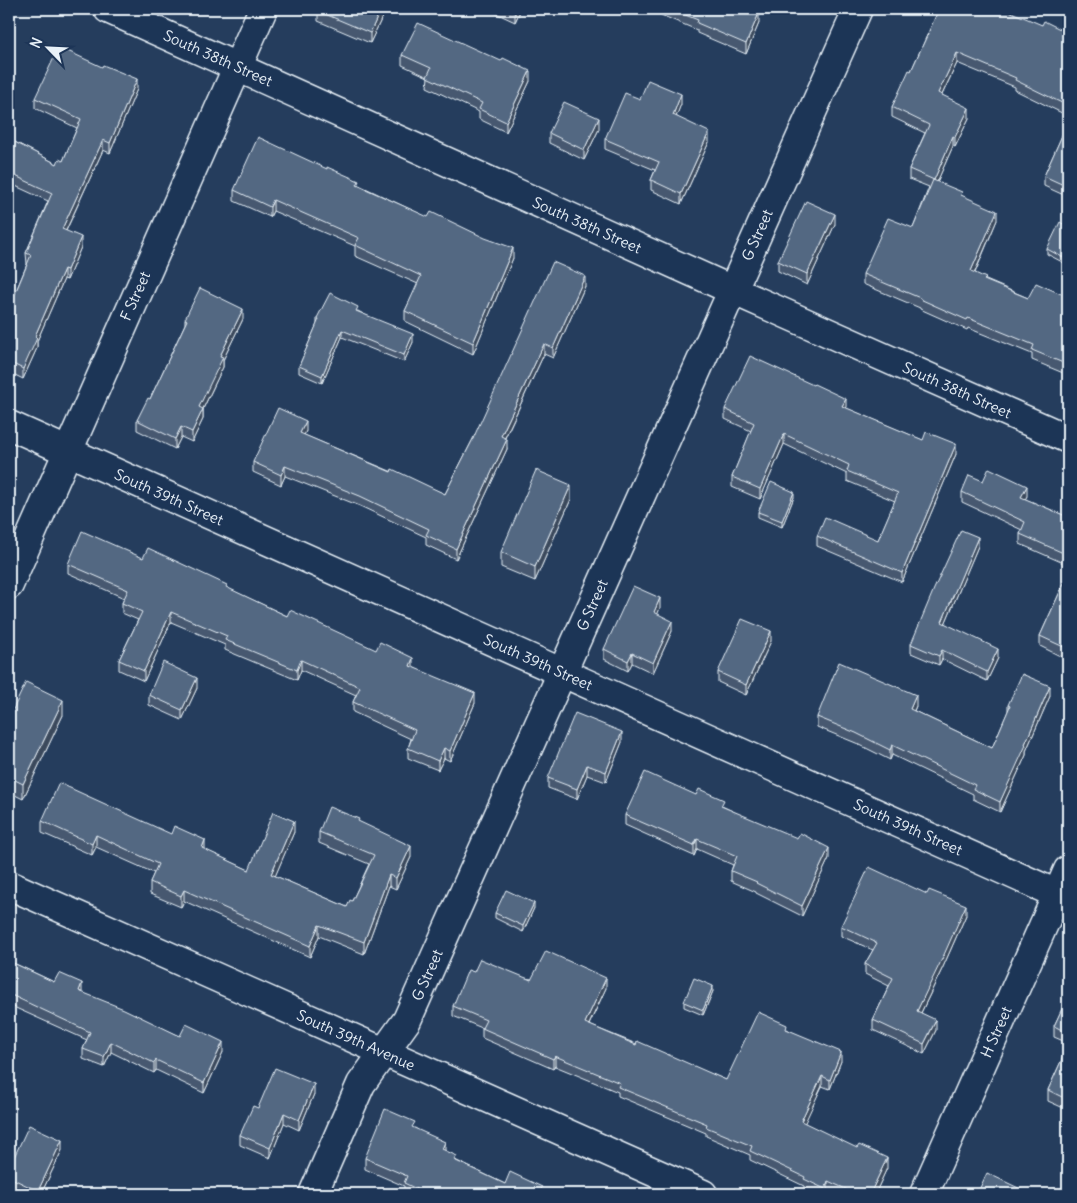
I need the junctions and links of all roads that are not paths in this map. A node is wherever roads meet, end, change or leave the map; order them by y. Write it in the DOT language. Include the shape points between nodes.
graph roads {
  1 [pos="108,9"];
  2 [pos="263,9"];
  3 [pos="858,9"];
  4 [pos="238,67"];
  5 [pos="732,290"];
  6 [pos="9,425"];
  7 [pos="1068,439"];
  8 [pos="66,451"];
  9 [pos="9,584"];
  10 [pos="562,672"];
  11 [pos="9,885"];
  12 [pos="1065,888"];
  13 [pos="384,1053"];
  14 [pos="313,1194"];
  15 [pos="703,1194"];
  16 [pos="924,1194"];
  1 -- 4 [label="street, South 38th Street"];
  2 -- 4 [label="street, F Street"];
  3 -- 5 [label="street, G Street"];
  4 -- 5 [label="street, South 38th Street"];
  4 -- 8 [label="street, F Street"];
  5 -- 7 [label="street, South 38th Street"];
  5 -- 10 [label="street, G Street"];
  6 -- 8 [label="street, South 39th Street"];
  8 -- 9 [label="street, F Street"];
  8 -- 10 [label="street, South 39th Street"];
  10 -- 12 [label="street, South 39th Street"];
  10 -- 13 [label="street, G Street" via="407,1020"];
  11 -- 13 [label="street, South 39th Avenue"];
  12 -- 16 [label="street, H Street"];
  13 -- 14 [label="street, G Street" via="361,1084"];
  13 -- 15 [label="street, South 39th Avenue"];
}
